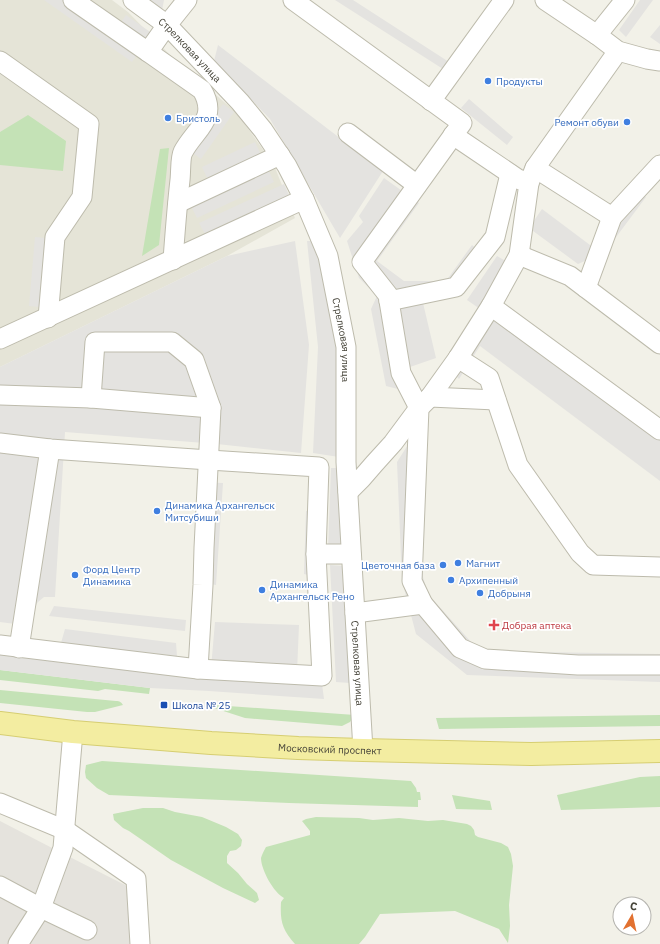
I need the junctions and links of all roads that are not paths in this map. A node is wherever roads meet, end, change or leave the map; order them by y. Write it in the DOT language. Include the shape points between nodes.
graph roads {
  1 [pos="73,0"];
  2 [pos="133,0"];
  3 [pos="187,0"];
  4 [pos="293,0"];
  5 [pos="504,0"];
  6 [pos="545,0"];
  7 [pos="625,0"];
  8 [pos="167,25"];
  9 [pos="597,35"];
  10 [pos="148,52"];
  11 [pos="618,52"];
  12 [pos="0,61"];
  13 [pos="660,61"];
  14 [pos="432,101"];
  15 [pos="348,133"];
  16 [pos="453,135"];
  17 [pos="280,155"];
  18 [pos="660,165"];
  19 [pos="510,174"];
  20 [pos="532,176"];
  21 [pos="417,185"];
  22 [pos="304,199"];
  23 [pos="178,203"];
  24 [pos="612,217"];
  25 [pos="519,255"];
  26 [pos="173,260"];
  27 [pos="586,288"];
  28 [pos="389,301"];
  29 [pos="491,306"];
  30 [pos="48,318"];
  31 [pos="0,339"];
  32 [pos="660,344"];
  33 [pos="458,358"];
  34 [pos="0,395"];
  35 [pos="91,398"];
  36 [pos="496,400"];
  37 [pos="425,402"];
  38 [pos="211,408"];
  39 [pos="660,430"];
  40 [pos="0,443"];
  41 [pos="50,449"];
  42 [pos="209,460"];
  43 [pos="348,492"];
  44 [pos="316,554"];
  45 [pos="351,554"];
  46 [pos="660,567"];
  47 [pos="423,604"];
  48 [pos="355,613"];
  49 [pos="0,646"];
  50 [pos="19,648"];
  51 [pos="660,665"];
  52 [pos="198,670"];
  53 [pos="0,723"];
  54 [pos="73,732"];
  55 [pos="362,750"];
  56 [pos="660,751"];
  57 [pos="0,803"];
  58 [pos="65,830"];
  59 [pos="0,886"];
  60 [pos="40,908"];
  61 [pos="87,930"];
  62 [pos="18,944"];
  63 [pos="140,944"];
  1 -- 10 [label="street"];
  2 -- 8 [label="street, Стрелковая улица"];
  3 -- 8 [label="street"];
  4 -- 14 [label="street"];
  5 -- 14 [label="street"];
  6 -- 9 [label="street"];
  7 -- 9 [label="street"];
  8 -- 10 [label="street"];
  8 -- 17 [label="street, Стрелковая улица" via="240,102"];
  9 -- 11 [label="street"];
  10 -- 23 [label="street" via="202,90 208,106 205,121 182,153"];
  11 -- 13 [label="street"];
  11 -- 20 [label="street"];
  12 -- 30 [label="street" via="89,124 82,197 55,236"];
  14 -- 16 [label="street" via="462,123"];
  15 -- 21 [label="street"];
  16 -- 19 [label="street"];
  16 -- 21 [label="street"];
  17 -- 22 [label="street, Стрелковая улица"];
  17 -- 23 [label="street"];
  18 -- 24 [label="street"];
  19 -- 20 [label="street" via="518,180"];
  19 -- 28 [label="street" via="495,237 456,287"];
  20 -- 24 [label="street"];
  20 -- 25 [label="street"];
  21 -- 28 [label="street" via="362,262 388,295"];
  22 -- 26 [label="street"];
  22 -- 43 [label="street, Стрелковая улица" via="328,256 346,347"];
  23 -- 26 [label="street"];
  24 -- 27 [label="street"];
  25 -- 27 [label="street" via="570,276"];
  25 -- 29 [label="street"];
  26 -- 30 [label="street"];
  27 -- 32 [label="street"];
  28 -- 37 [label="street" via="401,373"];
  29 -- 33 [label="street"];
  29 -- 39 [label="street"];
  30 -- 31 [label="street"];
  33 -- 36 [label="street" via="489,378"];
  33 -- 37 [label="street"];
  34 -- 35 [label="street"];
  35 -- 38 [label="street"];
  35 -- 38 [label="street" via="95,342 172,342 194,360"];
  36 -- 37 [label="street"];
  36 -- 46 [label="street" via="518,465 580,553 593,565"];
  37 -- 43 [label="street" via="393,443"];
  37 -- 47 [label="street" via="412,581"];
  38 -- 42 [label="street"];
  40 -- 41 [label="street"];
  41 -- 42 [label="street"];
  41 -- 50 [label="street"];
  42 -- 44 [label="street" via="319,466"];
  42 -- 52 [label="street"];
  43 -- 45 [label="street, Стрелковая улица"];
  44 -- 45 [label="street"];
  44 -- 52 [label="street" via="322,676"];
  45 -- 48 [label="street, Стрелковая улица"];
  47 -- 48 [label="street"];
  47 -- 51 [label="street" via="460,648 485,659"];
  48 -- 55 [label="street, Стрелковая улица"];
  49 -- 50 [label="street"];
  50 -- 52 [label="street"];
  53 -- 54 [label="main road, Московский проспект"];
  54 -- 55 [label="main road, Московский проспект" via="210,743"];
  54 -- 58 [label="street"];
  55 -- 56 [label="main road, Московский проспект" via="531,754"];
  57 -- 58 [label="street"];
  58 -- 60 [label="street" via="63,848"];
  58 -- 63 [label="street" via="136,879"];
  59 -- 60 [label="street"];
  60 -- 61 [label="street"];
  60 -- 62 [label="street"];
}
